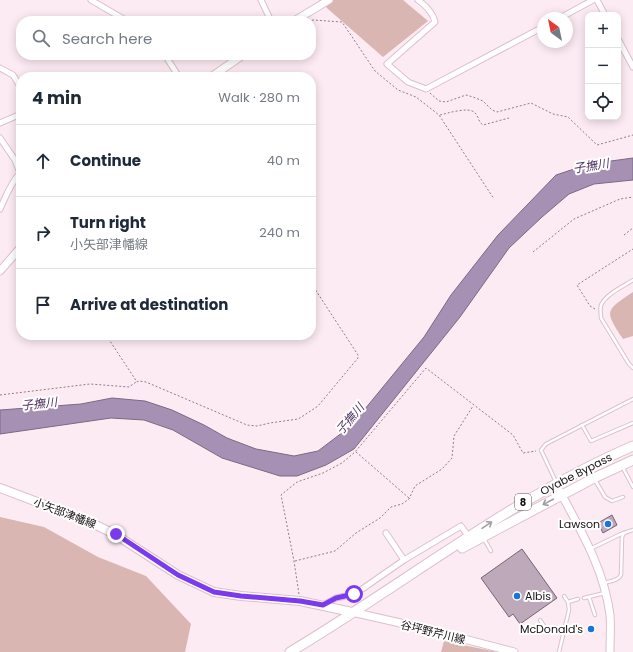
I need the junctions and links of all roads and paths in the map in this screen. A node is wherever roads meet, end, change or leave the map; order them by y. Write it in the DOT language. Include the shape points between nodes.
graph roads {
  1 [pos="91,0"];
  2 [pos="261,0"];
  3 [pos="329,0"];
  4 [pos="418,0"];
  5 [pos="593,0"];
  6 [pos="597,0"];
  7 [pos="571,12"];
  8 [pos="603,12"];
  9 [pos="118,16"];
  10 [pos="269,16"];
  11 [pos="302,16"];
  12 [pos="316,20"];
  13 [pos="537,30"];
  14 [pos="621,45"];
  15 [pos="168,60"];
  16 [pos="236,60"];
  17 [pos="633,67"];
  18 [pos="0,68"];
  19 [pos="177,72"];
  20 [pos="218,72"];
  21 [pos="16,80"];
  22 [pos="426,90"];
  23 [pos="440,115"];
  24 [pos="16,116"];
  25 [pos="509,118"];
  26 [pos="0,123"];
  27 [pos="633,135"];
  28 [pos="0,138"];
  29 [pos="16,163"];
  30 [pos="16,178"];
  31 [pos="633,197"];
  32 [pos="494,199"];
  33 [pos="0,209"];
  34 [pos="633,228"];
  35 [pos="624,236"];
  36 [pos="633,249"];
  37 [pos="533,252"];
  38 [pos="16,253"];
  39 [pos="0,271"];
  40 [pos="633,280"];
  41 [pos="316,291"];
  42 [pos="600,310"];
  43 [pos="109,340"];
  44 [pos="633,368"];
  45 [pos="137,382"];
  46 [pos="0,395"];
  47 [pos="633,399"];
  48 [pos="473,406"];
  49 [pos="633,423"];
  50 [pos="582,425"];
  51 [pos="633,446"];
  52 [pos="541,450"];
  53 [pos="355,452"];
  54 [pos="633,460"];
  55 [pos="621,465"];
  56 [pos="594,478"];
  57 [pos="556,484"];
  58 [pos="633,487"];
  59 [pos="0,488"];
  60 [pos="562,495"];
  61 [pos="622,497"];
  62 [pos="409,499"];
  63 [pos="633,530"];
  64 [pos="386,532"];
  65 [pos="624,533"];
  66 [pos="469,537"];
  67 [pos="483,537"];
  68 [pos="590,549"];
  69 [pos="491,551"];
  70 [pos="404,560"];
  71 [pos="294,561"];
  72 [pos="420,569"];
  73 [pos="603,583"];
  74 [pos="606,593"];
  75 [pos="564,596"];
  76 [pos="589,597"];
  77 [pos="584,598"];
  78 [pos="578,599"];
  79 [pos="300,601"];
  80 [pos="568,602"];
  81 [pos="323,605"];
  82 [pos="352,612"];
  83 [pos="595,615"];
  84 [pos="540,620"];
  85 [pos="563,633"];
  86 [pos="290,652"];
  87 [pos="514,652"];
  88 [pos="559,652"];
  89 [pos="610,652"];
  1 -- 9 [label="street"];
  2 -- 10 [label="street"];
  3 -- 11 [label="street"];
  4 -- 22 [label="street" via="426,6 435,22 387,64 408,82"];
  5 -- 7 [label="street"];
  6 -- 8 [label="street"];
  12 -- 23 [label="path" via="342,22 374,71 398,90 416,97"];
  13 -- 22 [label="street"];
  14 -- 17 [label="street"];
  15 -- 19 [label="street"];
  16 -- 20 [label="street"];
  18 -- 21 [label="street"];
  22 -- 27 [label="path" via="439,101 446,102 466,95 483,101 498,112 531,103 553,114 568,117 597,145"];
  23 -- 25 [label="path" via="471,111 483,125"];
  23 -- 32 [label="path"];
  24 -- 26 [label="street"];
  28 -- 29 [label="street"];
  30 -- 33 [label="street"];
  31 -- 37 [label="path" via="620,199 574,219"];
  34 -- 35 [label="path"];
  36 -- 42 [label="path" via="577,285 590,306"];
  38 -- 39 [label="street"];
  40 -- 42 [label="lane" via="604,300"];
  41 -- 45 [label="path" via="358,354 358,358 318,406 298,419 257,426 247,425 146,382"];
  42 -- 44 [label="lane" via="601,318"];
  43 -- 45 [label="path"];
  45 -- 46 [label="path" via="129,387 90,384"];
  47 -- 50 [label="lane"];
  48 -- 52 [label="path" via="513,435 523,453"];
  48 -- 53 [label="path" via="426,368"];
  48 -- 62 [label="path" via="454,436 452,458 442,469 415,486"];
  49 -- 50 [label="lane" via="591,441"];
  50 -- 52 [label="lane" via="546,444"];
  51 -- 57 [label="highway, Oyabe Bypass / 8"];
  52 -- 57 [label="lane"];
  53 -- 62 [label="path"];
  53 -- 71 [label="path" via="342,463 323,473 297,482 281,495"];
  54 -- 55 [label="highway, Oyabe Bypass / 8"];
  55 -- 56 [label="highway, Oyabe Bypass / 8"];
  55 -- 58 [label="lane"];
  56 -- 60 [label="highway, Oyabe Bypass / 8"];
  56 -- 61 [label="lane" via="605,497 612,501"];
  57 -- 60 [label="street"];
  66 -- 57 [label="highway, Oyabe Bypass / 8, one-way" via="504,513"];
  59 -- 79 [label="main road, 小矢部津幡線" via="116,534 178,575 214,592"];
  60 -- 67 [label="highway, Oyabe Bypass / 8, one-way"];
  60 -- 68 [label="street"];
  62 -- 71 [label="path" via="391,507 334,551"];
  63 -- 65 [label="lane"];
  64 -- 70 [label="street"];
  65 -- 68 [label="lane"];
  65 -- 73 [label="lane" via="621,575 615,580"];
  66 -- 70 [label="street" via="461,526"];
  66 -- 72 [label="highway, Oyabe Bypass / 8"];
  67 -- 69 [label="lane"];
  67 -- 72 [label="highway, Oyabe Bypass / 8"];
  68 -- 73 [label="street"];
  70 -- 81 [label="street" via="354,594 336,598"];
  71 -- 79 [label="path"];
  72 -- 82 [label="highway, Oyabe Bypass / 8"];
  73 -- 74 [label="street"];
  74 -- 76 [label="lane"];
  74 -- 89 [label="street" via="610,615"];
  75 -- 80 [label="lane"];
  76 -- 77 [label="lane"];
  76 -- 83 [label="lane"];
  78 -- 80 [label="lane"];
  79 -- 81 [label="main road, 小矢部津幡線"];
  80 -- 85 [label="lane" via="569,610"];
  81 -- 82 [label="main road, 小矢部津幡線"];
  82 -- 86 [label="highway, Oyabe Bypass / 8"];
  82 -- 87 [label="street, 谷坪野芹川線"];
  84 -- 85 [label="lane" via="546,629"];
  85 -- 88 [label="lane"];
}
